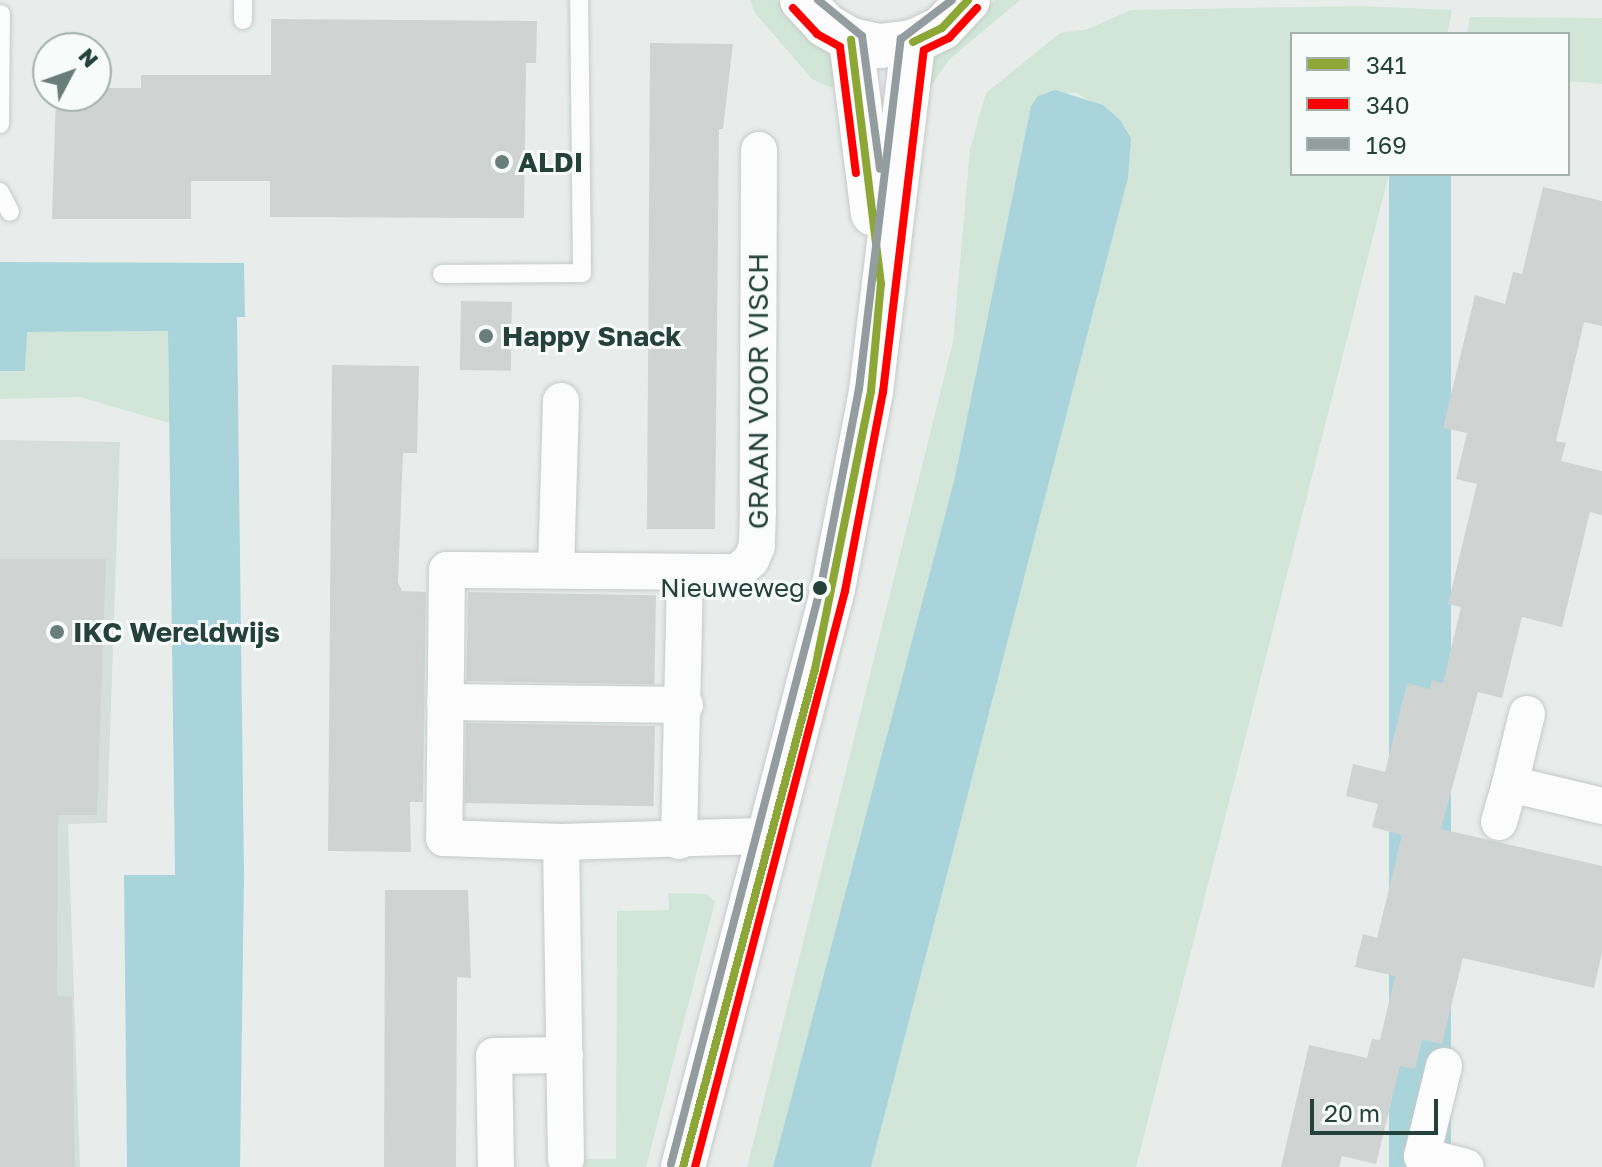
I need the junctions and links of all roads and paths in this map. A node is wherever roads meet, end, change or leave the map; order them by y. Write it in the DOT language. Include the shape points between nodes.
graph roads {
  1 [pos="243,0"];
  2 [pos="579,0"];
  3 [pos="802,0"];
  4 [pos="968,0"];
  5 [pos="1,14"];
  6 [pos="243,20"];
  7 [pos="851,40"];
  8 [pos="913,42"];
  9 [pos="0,124"];
  10 [pos="759,150"];
  11 [pos="0,192"];
  12 [pos="10,212"];
  13 [pos="442,274"];
  14 [pos="881,284"];
  15 [pos="561,401"];
  16 [pos="556,570"];
  17 [pos="685,573"];
  18 [pos="445,702"];
  19 [pos="685,705"];
  20 [pos="1527,714"];
  21 [pos="1510,784"];
  22 [pos="1602,806"];
  23 [pos="1499,822"];
  24 [pos="769,836"];
  25 [pos="679,841"];
  26 [pos="561,842"];
  27 [pos="565,1055"];
  28 [pos="1444,1066"];
  29 [pos="566,1159"];
  30 [pos="1420,1162"];
  31 [pos="496,1167"];
  32 [pos="683,1167"];
  33 [pos="1466,1167"];
  1 -- 6 [label="lane"];
  2 -- 13 [label="lane" via="582,273"];
  3 -- 7 [label="street" via="825,25"];
  4 -- 8 [label="street" via="942,28"];
  5 -- 9 [label="lane"];
  7 -- 8 [label="street" via="880,46"];
  7 -- 14 [label="street"];
  8 -- 14 [label="street"];
  10 -- 17 [label="street, GRAAN VOOR VISCH" via="757,546 737,572"];
  11 -- 12 [label="lane"];
  14 -- 24 [label="street" via="871,391 833,589"];
  15 -- 16 [label="street"];
  16 -- 17 [label="street, GRAAN VOOR VISCH"];
  16 -- 18 [label="street, GRAAN VOOR VISCH" via="447,570"];
  17 -- 19 [label="street"];
  18 -- 19 [label="street"];
  18 -- 26 [label="street, GRAAN VOOR VISCH" via="444,838"];
  19 -- 25 [label="street"];
  20 -- 21 [label="street"];
  21 -- 22 [label="street"];
  21 -- 23 [label="street"];
  24 -- 25 [label="street, GRAAN VOOR VISCH"];
  24 -- 32 [label="street"];
  25 -- 26 [label="street, GRAAN VOOR VISCH"];
  26 -- 27 [label="street"];
  27 -- 29 [label="street"];
  27 -- 31 [label="street" via="494,1056"];
  28 -- 30 [label="street"];
  30 -- 33 [label="street"];
}
